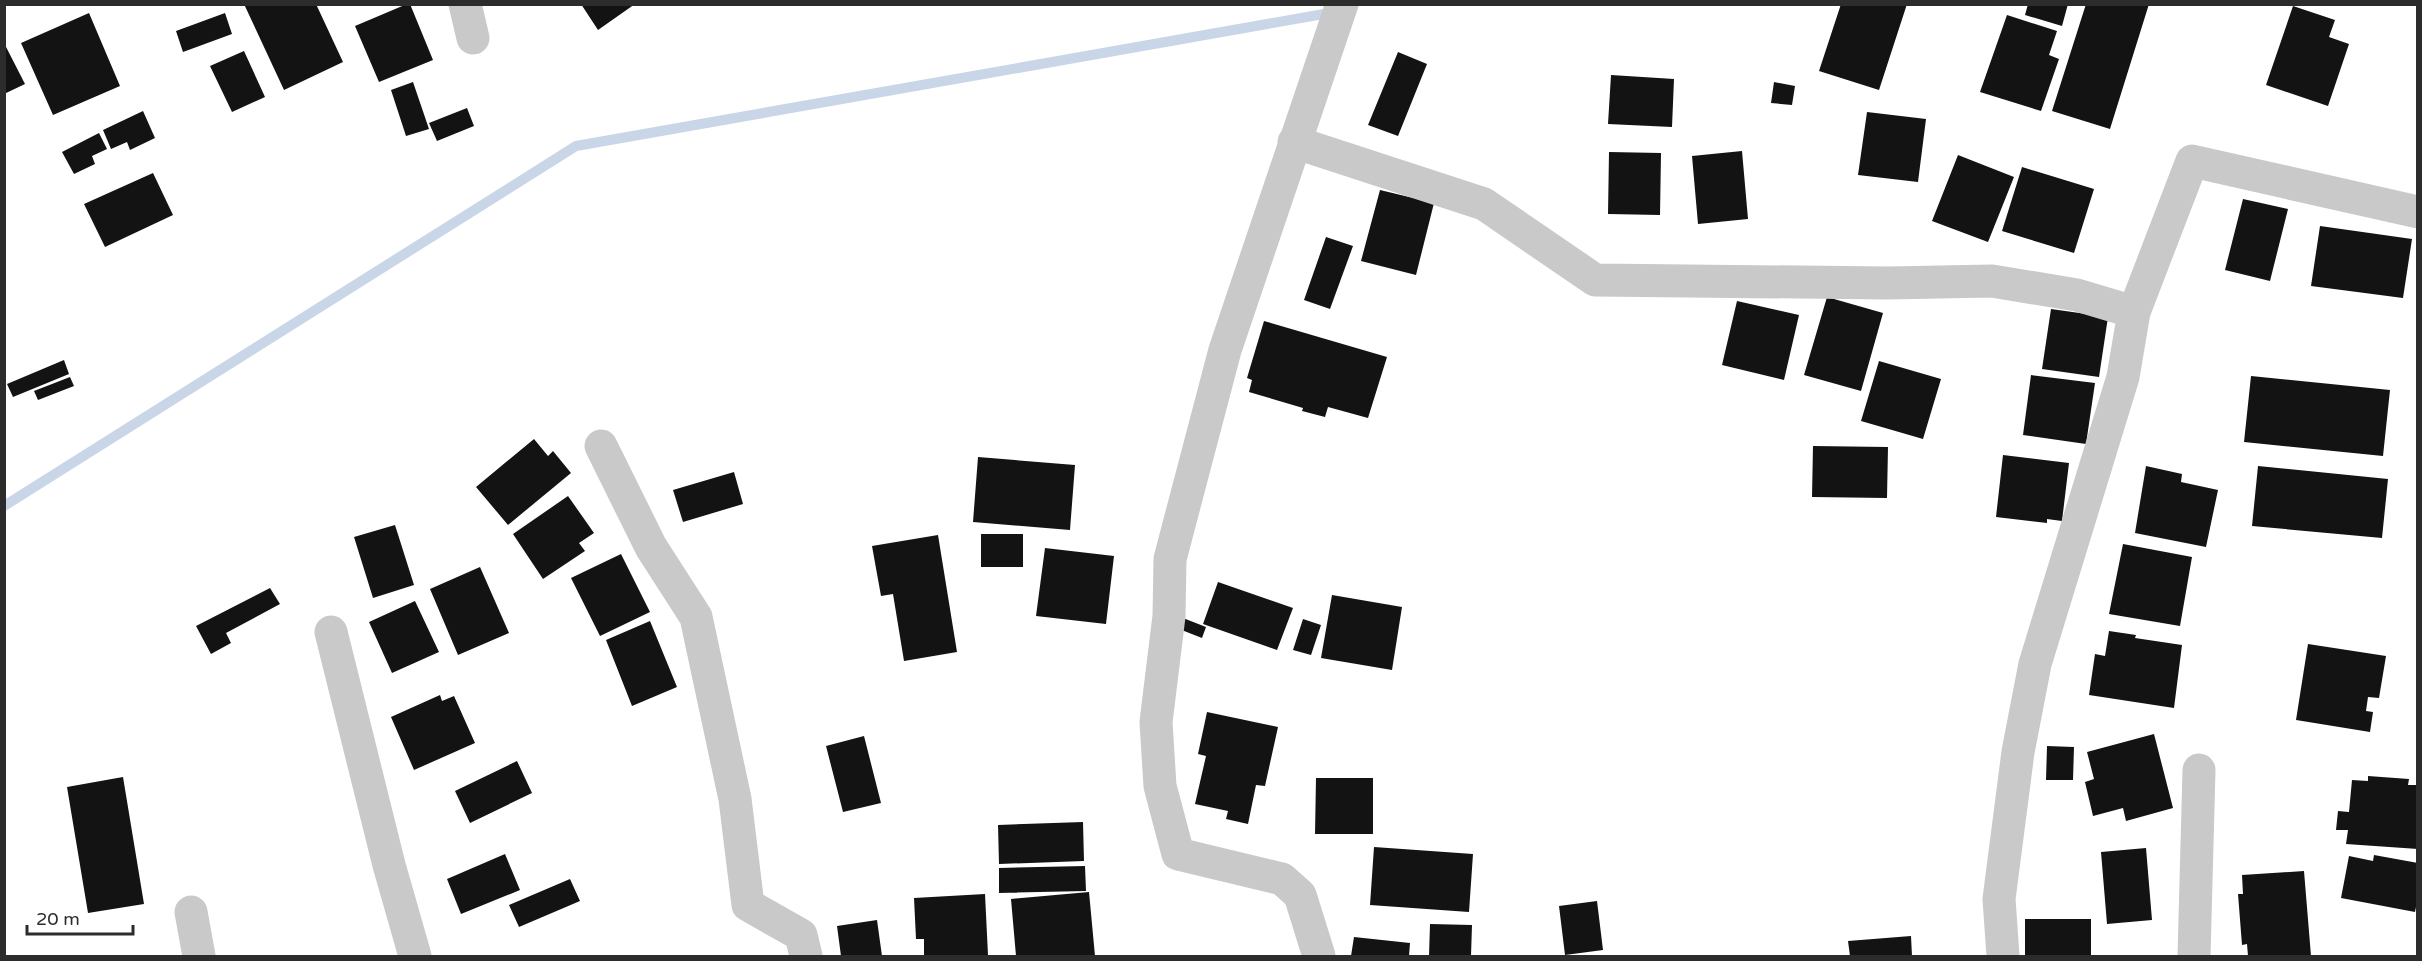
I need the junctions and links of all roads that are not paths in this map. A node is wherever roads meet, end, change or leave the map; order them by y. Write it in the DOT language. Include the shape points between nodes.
graph roads {
  1 [pos="465,4"];
  2 [pos="1342,4"];
  3 [pos="473,38"];
  4 [pos="1294,142"];
  5 [pos="2418,212"];
  6 [pos="2134,312"];
  7 [pos="601,446"];
  8 [pos="331,632"];
  9 [pos="2199,770"];
  10 [pos="191,912"];
  11 [pos="199,957"];
  12 [pos="415,957"];
  13 [pos="806,957"];
  14 [pos="1318,957"];
  15 [pos="2002,957"];
  16 [pos="2194,957"];
  1 -- 3 [label="street"];
  2 -- 4 [label="street"];
  4 -- 6 [label="street" via="1484,204 1595,280 1992,281 2077,295"];
  4 -- 14 [label="street" via="1225,350 1170,559 1169,616 1156,723 1160,786 1178,854 1282,879 1300,895"];
  5 -- 6 [label="street" via="2192,161"];
  6 -- 15 [label="street" via="2123,377 2035,664 2018,752 1999,899"];
  7 -- 13 [label="street" via="651,547 696,617 735,799 748,905 801,935"];
  8 -- 12 [label="street"];
  9 -- 16 [label="street"];
  10 -- 11 [label="street"];
}
